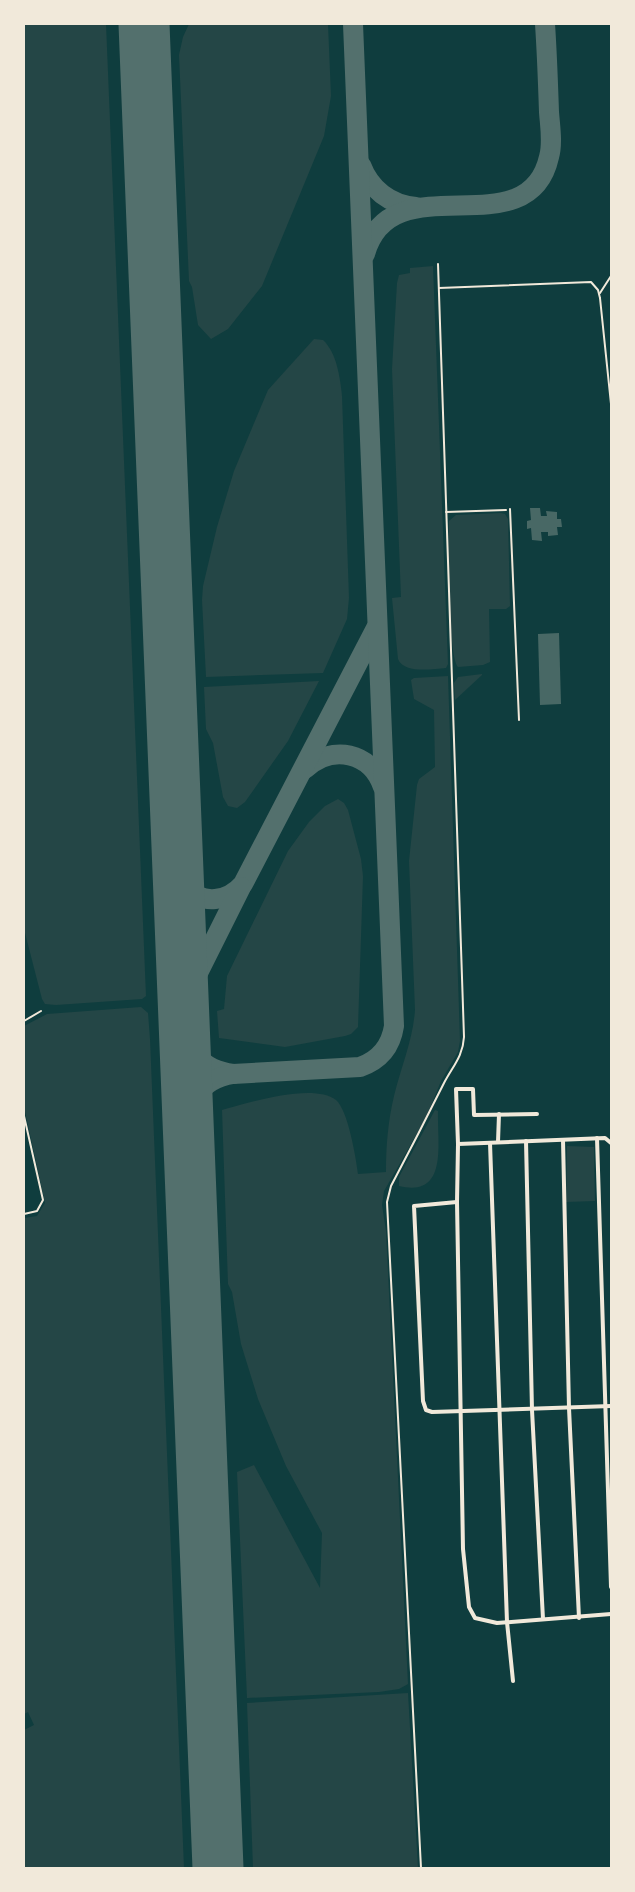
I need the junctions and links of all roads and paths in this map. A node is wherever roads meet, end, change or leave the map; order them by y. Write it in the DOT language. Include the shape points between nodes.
graph roads {
  1 [pos="438,264"];
  2 [pos="611,276"];
  3 [pos="439,288"];
  4 [pos="600,298"];
  5 [pos="611,404"];
  6 [pos="510,509"];
  7 [pos="506,510"];
  8 [pos="446,512"];
  9 [pos="519,720"];
  10 [pos="41,1011"];
  11 [pos="24,1021"];
  12 [pos="499,1114"];
  13 [pos="537,1114"];
  14 [pos="24,1116"];
  15 [pos="611,1134"];
  16 [pos="597,1138"];
  17 [pos="606,1138"];
  18 [pos="563,1140"];
  19 [pos="526,1141"];
  20 [pos="498,1142"];
  21 [pos="490,1143"];
  22 [pos="611,1143"];
  23 [pos="458,1144"];
  24 [pos="457,1202"];
  25 [pos="24,1214"];
  26 [pos="611,1406"];
  27 [pos="606,1407"];
  28 [pos="569,1408"];
  29 [pos="462,1410"];
  30 [pos="500,1410"];
  31 [pos="532,1410"];
  32 [pos="611,1587"];
  33 [pos="611,1614"];
  34 [pos="579,1618"];
  35 [pos="543,1619"];
  36 [pos="507,1622"];
  37 [pos="513,1681"];
  38 [pos="421,1868"];
  1 -- 3 [label="lane"];
  2 -- 4 [label="lane" via="602,287"];
  3 -- 4 [label="lane" via="591,282"];
  3 -- 8 [label="lane"];
  4 -- 5 [label="lane"];
  6 -- 9 [label="lane"];
  7 -- 8 [label="lane"];
  8 -- 38 [label="lane" via="464,1037 460,1058 444,1082 391,1186 387,1202"];
  10 -- 11 [label="lane"];
  12 -- 13 [label="street"];
  12 -- 20 [label="street"];
  12 -- 23 [label="street" via="474,1115 473,1089 456,1089"];
  14 -- 25 [label="lane" via="43,1198 37,1211"];
  15 -- 17 [label="street"];
  16 -- 17 [label="street"];
  16 -- 18 [label="street"];
  16 -- 27 [label="street"];
  17 -- 22 [label="street"];
  18 -- 19 [label="street"];
  18 -- 28 [label="street"];
  19 -- 20 [label="street"];
  19 -- 31 [label="street"];
  20 -- 21 [label="street"];
  21 -- 23 [label="street"];
  21 -- 30 [label="street"];
  23 -- 24 [label="street"];
  24 -- 29 [label="street"];
  24 -- 29 [label="street" via="414,1206 423,1401 426,1410 432,1412"];
  26 -- 27 [label="street"];
  27 -- 28 [label="street"];
  27 -- 32 [label="street"];
  28 -- 31 [label="street"];
  28 -- 34 [label="street"];
  29 -- 30 [label="street"];
  29 -- 36 [label="street" via="463,1549 469,1608 481,1621"];
  30 -- 31 [label="street"];
  30 -- 36 [label="street"];
  31 -- 35 [label="street"];
  33 -- 34 [label="street"];
  34 -- 35 [label="street"];
  35 -- 36 [label="street"];
  36 -- 37 [label="street"];
}
